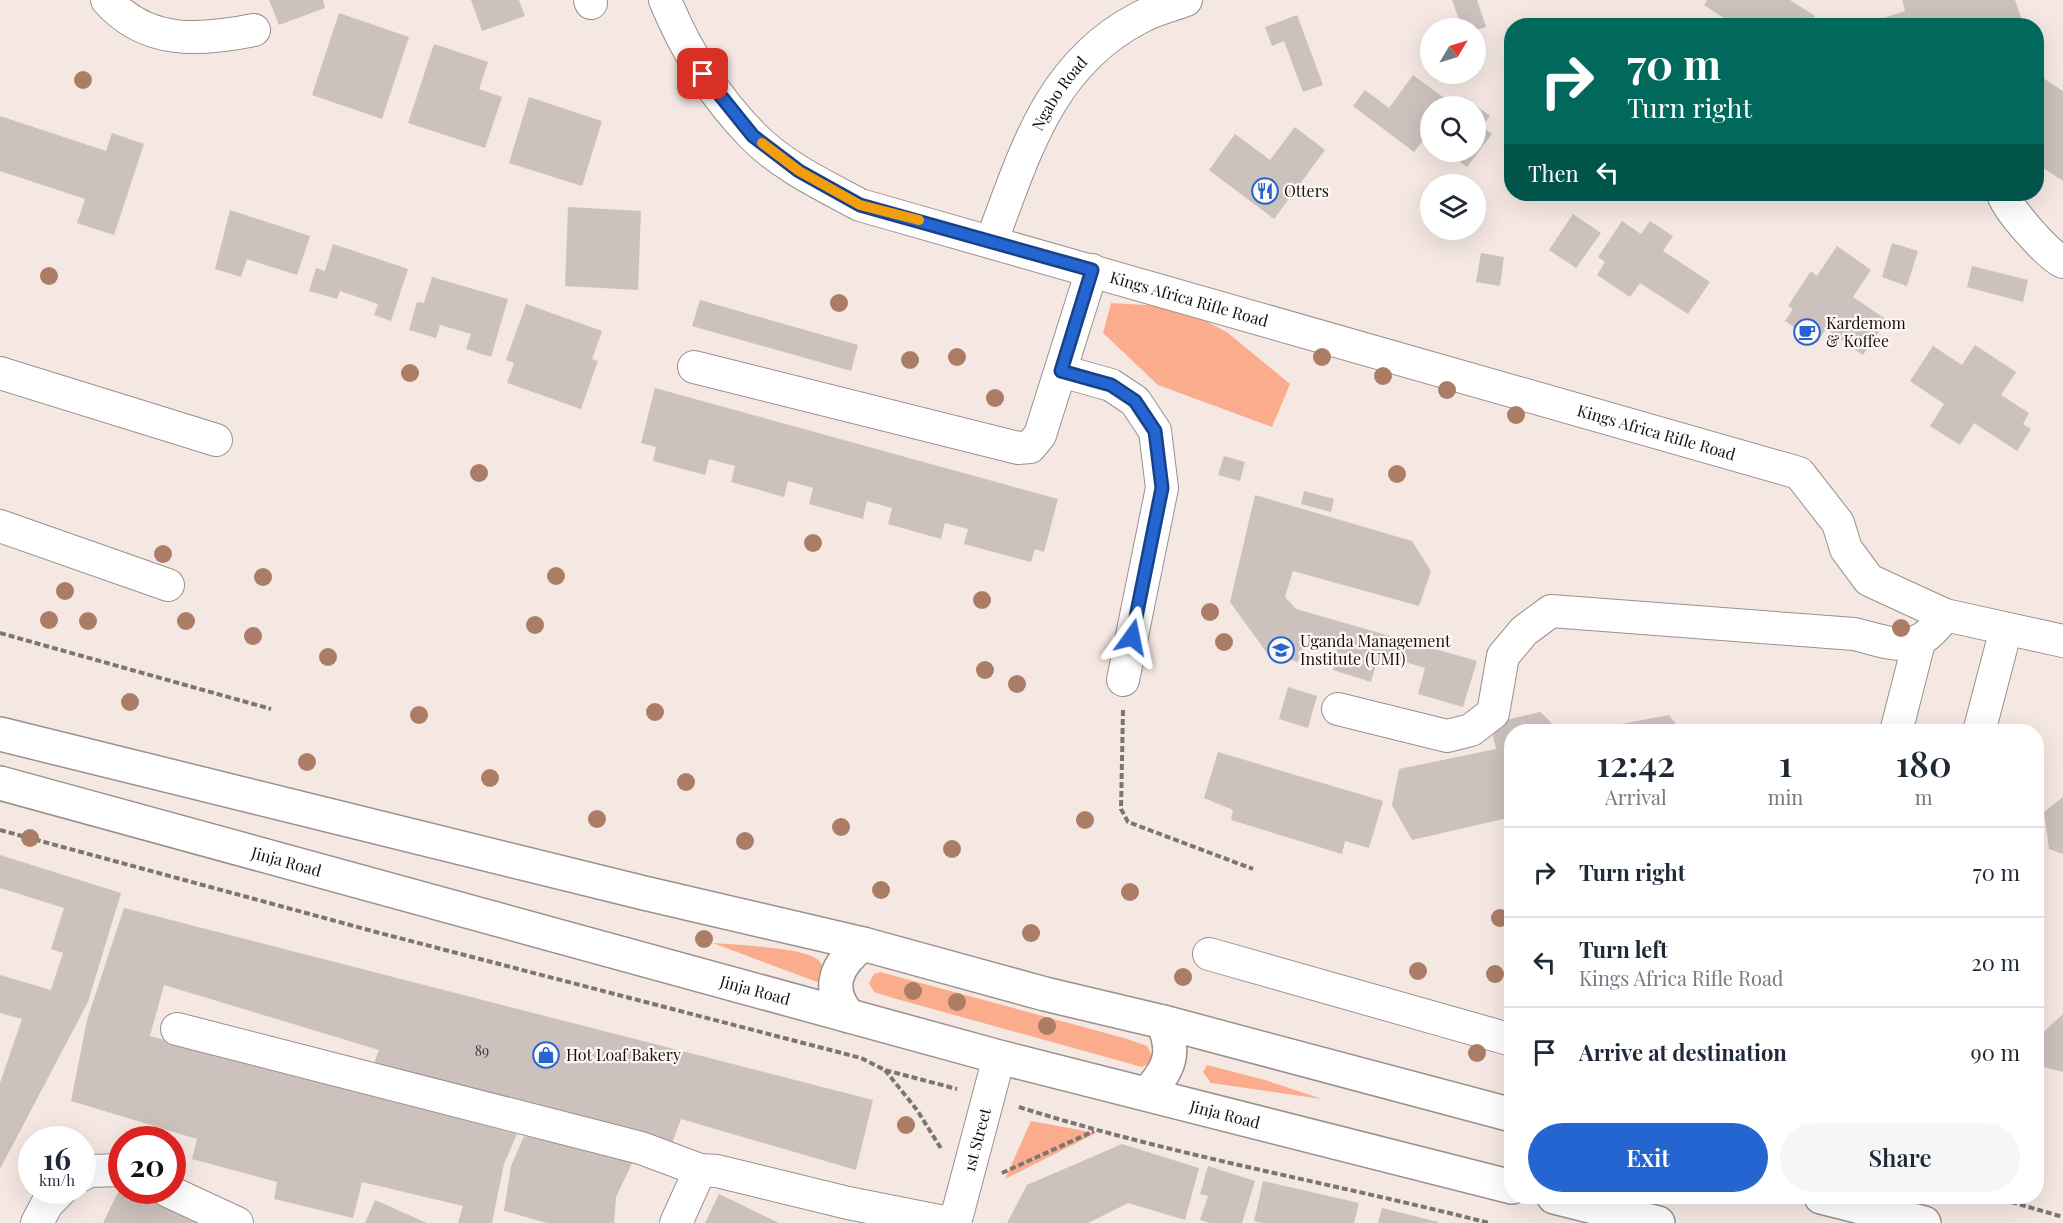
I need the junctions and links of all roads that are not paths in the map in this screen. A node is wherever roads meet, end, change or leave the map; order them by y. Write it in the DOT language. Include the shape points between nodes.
graph roads {
  1 [pos="107,0"];
  2 [pos="665,0"];
  3 [pos="1186,0"];
  4 [pos="1121,13"];
  5 [pos="254,30"];
  6 [pos="2008,201"];
  7 [pos="992,240"];
  8 [pos="2063,262"];
  9 [pos="1092,270"];
  10 [pos="694,367"];
  11 [pos="1061,371"];
  12 [pos="0,373"];
  13 [pos="216,440"];
  14 [pos="0,526"];
  15 [pos="168,585"];
  16 [pos="1945,615"];
  17 [pos="2006,628"];
  18 [pos="2063,641"];
  19 [pos="1919,642"];
  20 [pos="1123,680"];
  21 [pos="1338,709"];
  22 [pos="1898,724"];
  23 [pos="1981,724"];
  24 [pos="0,734"];
  25 [pos="0,783"];
  26 [pos="863,944"];
  27 [pos="1209,954"];
  28 [pos="849,1016"];
  29 [pos="1163,1022"];
  30 [pos="177,1029"];
  31 [pos="1504,1038"];
  32 [pos="999,1057"];
  33 [pos="1148,1093"];
  34 [pos="1504,1113"];
  35 [pos="700,1170"];
  36 [pos="1504,1185"];
  37 [pos="186,1199"];
  38 [pos="47,1204"];
  39 [pos="1582,1204"];
  40 [pos="1866,1204"];
  41 [pos="37,1223"];
  42 [pos="237,1223"];
  43 [pos="676,1223"];
  44 [pos="949,1223"];
  45 [pos="955,1223"];
  46 [pos="1658,1223"];
  47 [pos="1924,1223"];
  1 -- 5 [label="street" via="143,28 172,36 213,39"];
  2 -- 7 [label="street, Kings Africa Rifle Road" via="703,74 753,136 799,171 860,205"];
  3 -- 4 [label="street, Ngabo Road" via="1138,18"];
  4 -- 7 [label="street, Ngabo Road" via="1095,49 1059,86 1032,134"];
  6 -- 8 [label="street" via="2054,258"];
  7 -- 9 [label="street, Kings Africa Rifle Road"];
  9 -- 11 [label="street"];
  9 -- 16 [label="street, Kings Africa Rifle Road" via="1798,473 1838,523 1846,549 1869,580"];
  10 -- 11 [label="street" via="1018,448 1030,447 1040,435"];
  11 -- 20 [label="street" via="1111,385 1135,401 1155,431 1162,488"];
  12 -- 13 [label="street"];
  14 -- 15 [label="street"];
  16 -- 17 [label="street"];
  16 -- 19 [label="street" via="1933,632"];
  17 -- 18 [label="street"];
  17 -- 23 [label="street"];
  19 -- 21 [label="street" via="1901,645 1854,634 1551,611 1524,631 1503,656 1493,713 1471,730 1447,736"];
  19 -- 22 [label="street"];
  24 -- 26 [label="highway"];
  25 -- 28 [label="highway, Jinja Road"];
  26 -- 28 [label="highway" via="849,954 835,985 837,1003"];
  26 -- 29 [label="highway"];
  27 -- 31 [label="street"];
  28 -- 32 [label="highway, Jinja Road"];
  29 -- 33 [label="highway" via="1171,1041 1167,1067"];
  29 -- 34 [label="highway"];
  30 -- 35 [label="street" via="641,1148"];
  32 -- 33 [label="highway, Jinja Road"];
  32 -- 45 [label="street, 1st Street"];
  33 -- 36 [label="highway, Jinja Road"];
  35 -- 43 [label="street"];
  35 -- 44 [label="street"];
  37 -- 42 [label="street"];
  38 -- 41 [label="street"];
  39 -- 46 [label="highway"];
  40 -- 47 [label="highway"];
}
